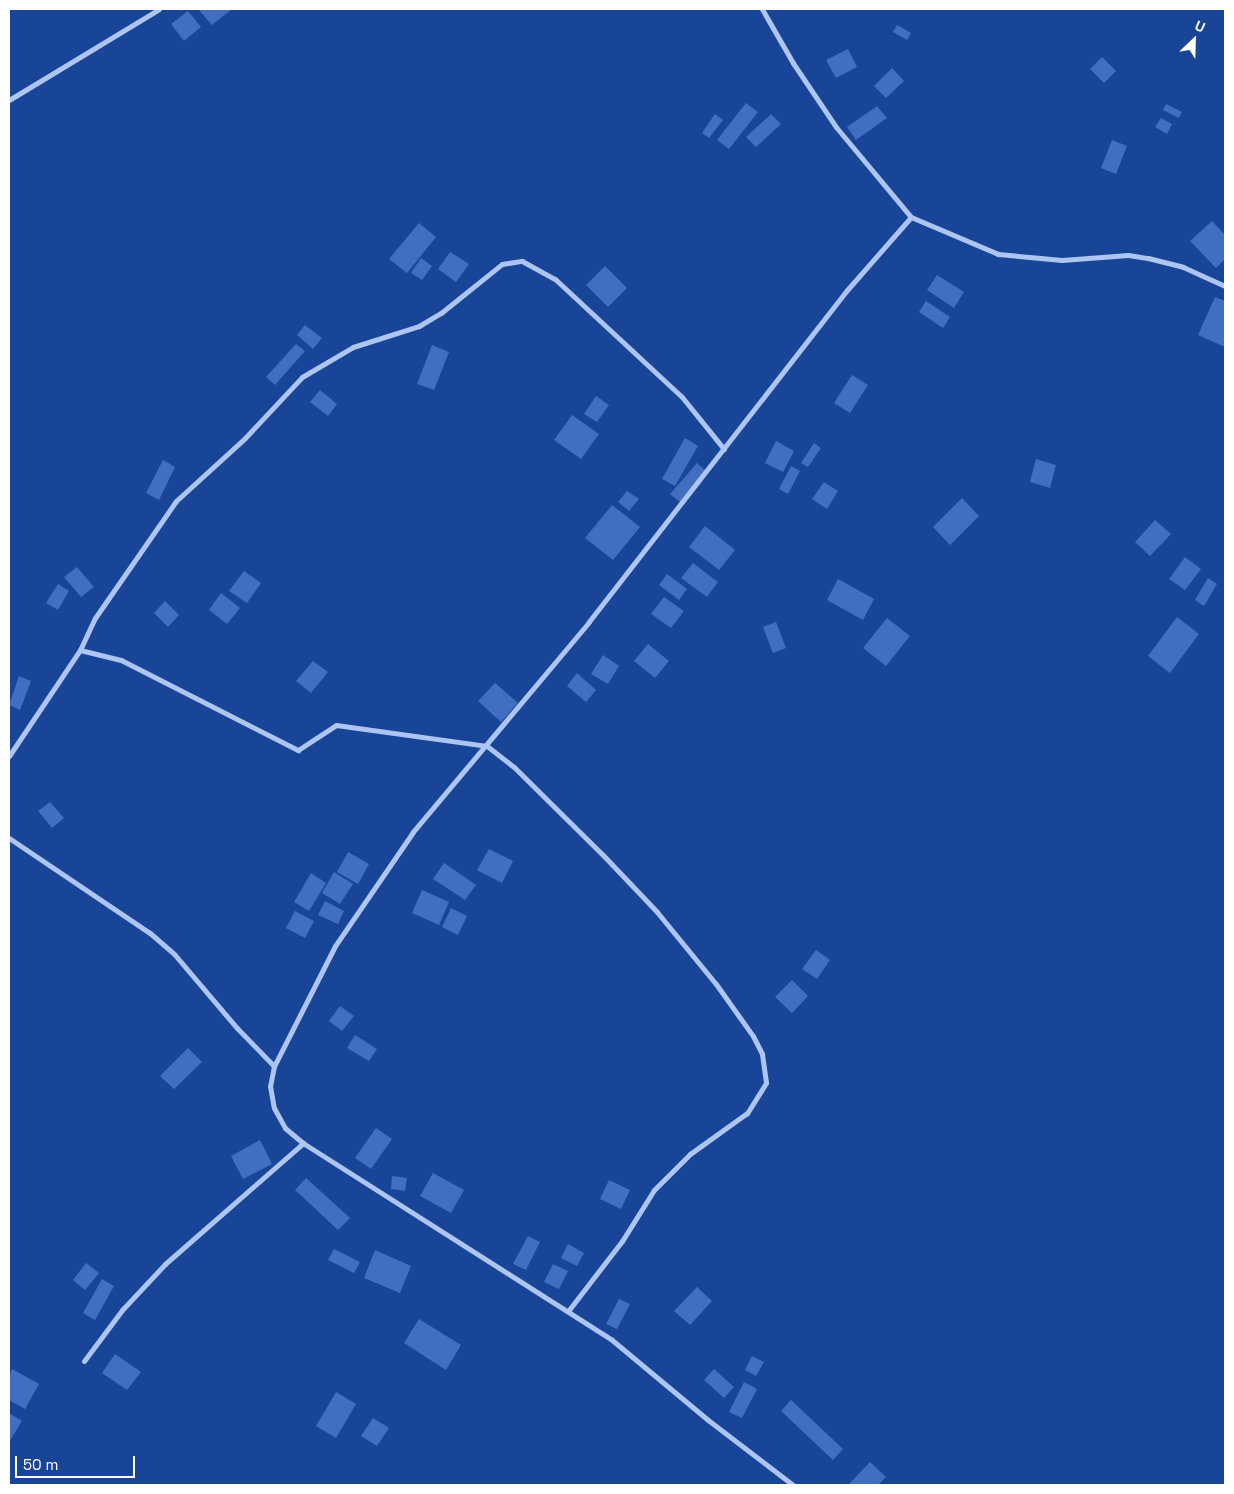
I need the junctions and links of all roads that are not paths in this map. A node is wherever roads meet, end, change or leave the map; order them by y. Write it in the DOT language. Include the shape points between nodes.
graph roads {
  1 [pos="158,9"];
  2 [pos="762,9"];
  3 [pos="9,100"];
  4 [pos="911,217"];
  5 [pos="1225,286"];
  6 [pos="724,449"];
  7 [pos="80,650"];
  8 [pos="487,746"];
  9 [pos="9,756"];
  10 [pos="9,838"];
  11 [pos="274,1066"];
  12 [pos="303,1143"];
  13 [pos="568,1311"];
  14 [pos="84,1361"];
  15 [pos="793,1485"];
  1 -- 3 [label="street"];
  2 -- 4 [label="street" via="793,63 836,126"];
  4 -- 5 [label="street" via="998,254 1062,260 1128,255 1183,267"];
  4 -- 6 [label="street" via="847,290"];
  6 -- 7 [label="street" via="682,397 555,279 522,261 502,264 441,313 419,326 353,347 302,377 245,438 176,501 95,618"];
  6 -- 8 [label="street"];
  7 -- 8 [label="street" via="121,660 298,750 336,724"];
  7 -- 9 [label="street"];
  8 -- 11 [label="street" via="413,832 335,946"];
  8 -- 13 [label="street" via="514,767 603,855 675,934 753,1036 766,1069 766,1084 747,1113 690,1154 654,1190 622,1241"];
  10 -- 11 [label="street" via="150,933 175,955 236,1028"];
  11 -- 12 [label="street" via="270,1086 274,1108 285,1128"];
  12 -- 13 [label="street"];
  12 -- 14 [label="street" via="164,1264 122,1310"];
  13 -- 15 [label="street" via="612,1340"];
}
